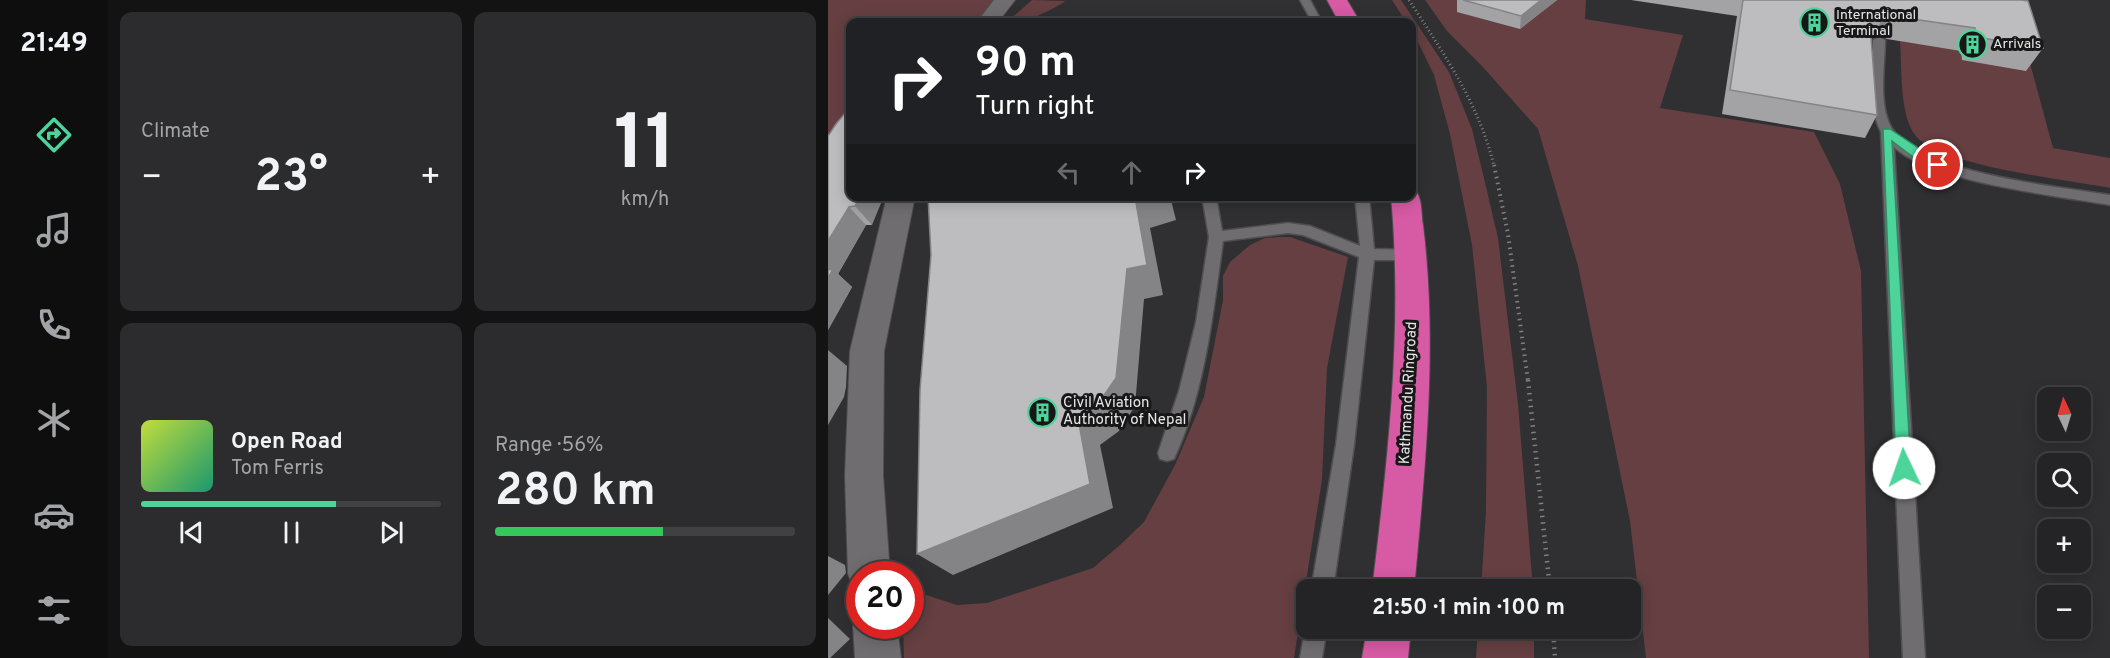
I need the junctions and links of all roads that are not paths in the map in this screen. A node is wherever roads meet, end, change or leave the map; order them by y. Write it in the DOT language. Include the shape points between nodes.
graph roads {
  1 [pos="1005,0"];
  2 [pos="1305,0"];
  3 [pos="1337,0"];
  4 [pos="990,18"];
  5 [pos="1315,18"];
  6 [pos="1347,18"];
  7 [pos="1879,40"];
  8 [pos="1887,132"];
  9 [pos="2110,200"];
  10 [pos="900,201"];
  11 [pos="1210,201"];
  12 [pos="1363,201"];
  13 [pos="1405,201"];
  14 [pos="1216,237"];
  15 [pos="1366,254"];
  16 [pos="1410,255"];
  17 [pos="1167,453"];
  18 [pos="868,561"];
  19 [pos="1324,579"];
  20 [pos="1394,579"];
  21 [pos="876,639"];
  22 [pos="1314,639"];
  23 [pos="1388,639"];
  24 [pos="878,658"];
  25 [pos="1311,658"];
  26 [pos="1385,658"];
  27 [pos="1914,658"];
  1 -- 4 [label="street"];
  2 -- 5 [label="lane"];
  3 -- 6 [label="highway"];
  7 -- 8 [label="lane" via="1880,114"];
  8 -- 9 [label="lane" via="1925,160 1952,170"];
  8 -- 27 [label="lane"];
  10 -- 18 [label="street" via="867,351 864,475"];
  11 -- 14 [label="lane"];
  12 -- 15 [label="lane"];
  13 -- 16 [label="highway, Kathmandu Ringroad"];
  14 -- 15 [label="lane" via="1269,229 1305,230"];
  14 -- 17 [label="lane" via="1204,322 1188,391"];
  15 -- 16 [label="lane"];
  15 -- 19 [label="lane" via="1345,445"];
  16 -- 20 [label="highway, Kathmandu Ringroad" via="1413,304 1406,471"];
  21 -- 24 [label="street"];
  22 -- 25 [label="lane"];
  23 -- 26 [label="highway"];
}
